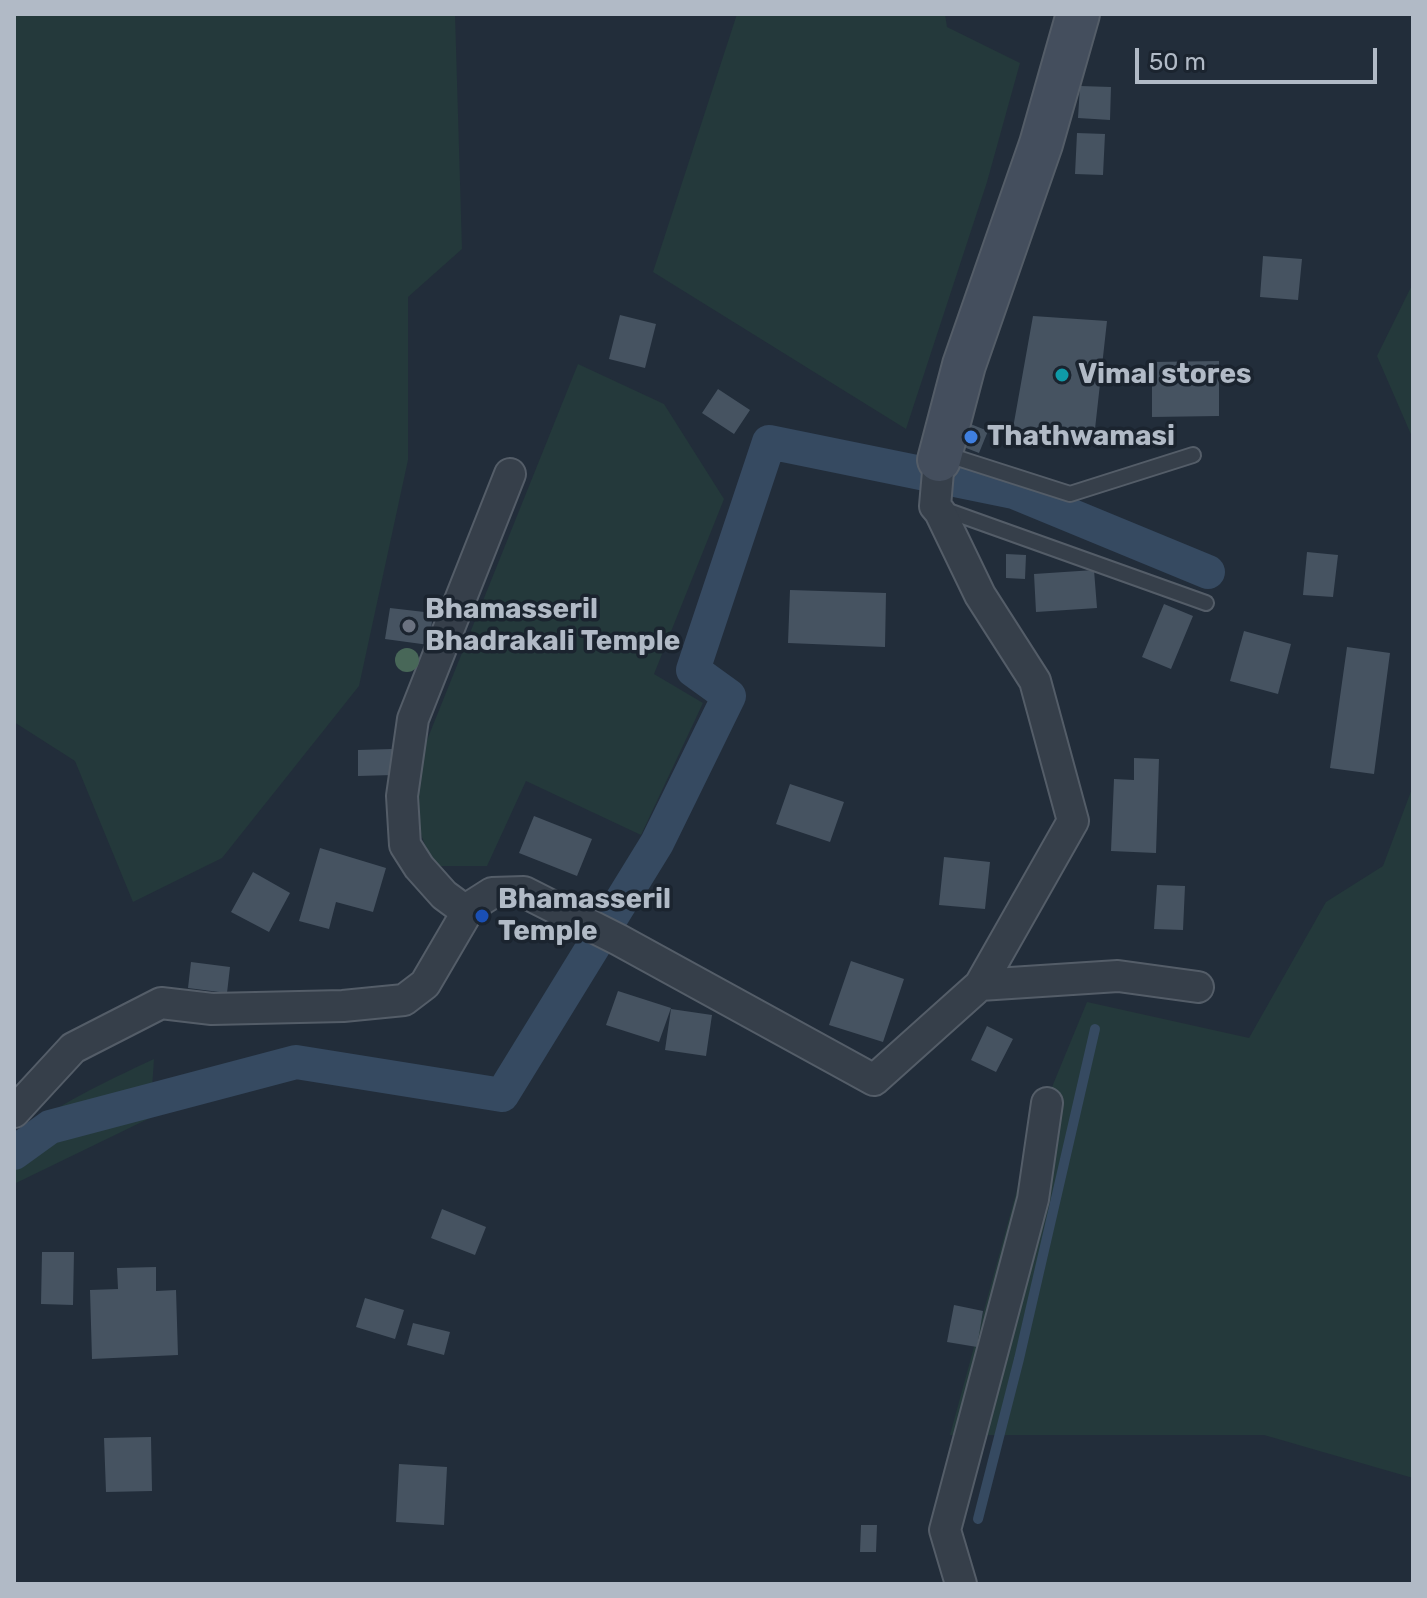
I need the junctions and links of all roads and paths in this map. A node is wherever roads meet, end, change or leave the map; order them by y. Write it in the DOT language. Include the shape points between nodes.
graph roads {
  1 [pos="1078,14"];
  2 [pos="1193,455"];
  3 [pos="510,474"];
  4 [pos="938,477"];
  5 [pos="1206,603"];
  6 [pos="467,912"];
  7 [pos="980,985"];
  8 [pos="1198,987"];
  9 [pos="1047,1103"];
  10 [pos="14,1112"];
  11 [pos="961,1584"];
  1 -- 4 [label="street" via="1041,144 964,365"];
  2 -- 4 [label="lane" via="1070,494"];
  3 -- 6 [label="street" via="413,719 402,796 405,845 444,895"];
  4 -- 5 [label="lane"];
  4 -- 7 [label="street" via="940,512 980,595 1035,681 1073,821"];
  6 -- 7 [label="street" via="492,893 524,892 874,1080"];
  6 -- 10 [label="street" via="425,984 404,1000 212,1009 161,1003 73,1048"];
  7 -- 8 [label="street" via="1118,976"];
  9 -- 11 [label="street" via="1033,1199 945,1530"];
}
